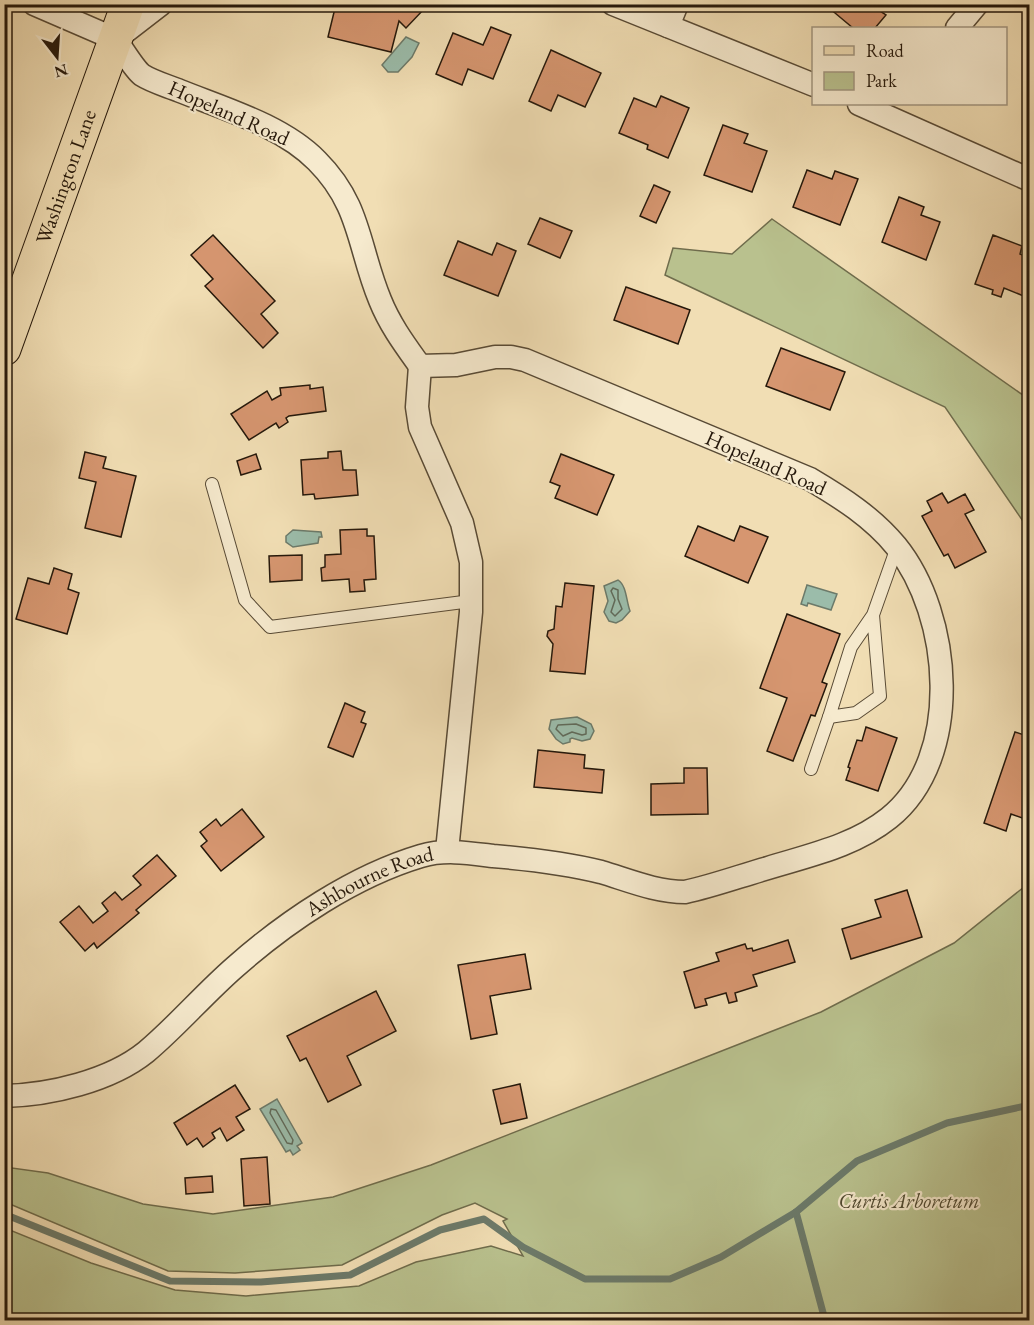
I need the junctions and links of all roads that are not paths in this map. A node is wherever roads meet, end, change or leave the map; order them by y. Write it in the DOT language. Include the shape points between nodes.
graph roads {
  1 [pos="34,4"];
  2 [pos="128,4"];
  3 [pos="161,4"];
  4 [pos="613,4"];
  5 [pos="677,4"];
  6 [pos="977,4"];
  7 [pos="668,26"];
  8 [pos="958,27"];
  9 [pos="115,39"];
  10 [pos="812,85"];
  11 [pos="865,105"];
  12 [pos="889,109"];
  13 [pos="1029,180"];
  14 [pos="4,349"];
  15 [pos="420,366"];
  16 [pos="212,484"];
  17 [pos="897,547"];
  18 [pos="471,601"];
  19 [pos="873,615"];
  20 [pos="829,717"];
  21 [pos="811,769"];
  22 [pos="447,851"];
  23 [pos="4,1096"];
  1 -- 9 [label="street"];
  2 -- 9 [label="main road, Washington Lane"];
  3 -- 9 [label="street"];
  4 -- 7 [label="street"];
  5 -- 7 [label="street"];
  6 -- 8 [label="street"];
  7 -- 10 [label="street"];
  9 -- 14 [label="main road, Washington Lane"];
  9 -- 15 [label="street, Hopeland Road" via="141,75 288,138 330,174 354,216 388,319"];
  11 -- 12 [label="street"];
  12 -- 13 [label="street"];
  15 -- 17 [label="street, Hopeland Road" via="456,365 495,357 525,360 810,479 864,515"];
  15 -- 18 [label="street, Ashbourne Road" via="420,427 462,523 471,562"];
  16 -- 18 [label="lane" via="245,600 270,627"];
  17 -- 19 [label="lane"];
  17 -- 22 [label="street, Hopeland Road" via="917,579 931,616 942,698 924,775 903,805 874,829 841,846 684,892 670,892 545,860"];
  18 -- 22 [label="street, Ashbourne Road"];
  19 -- 20 [label="lane" via="851,647"];
  19 -- 20 [label="lane" via="880,696 856,713"];
  20 -- 21 [label="lane"];
  22 -- 23 [label="street, Ashbourne Road" via="396,865 331,897 235,967 131,1062 81,1083"];
}
